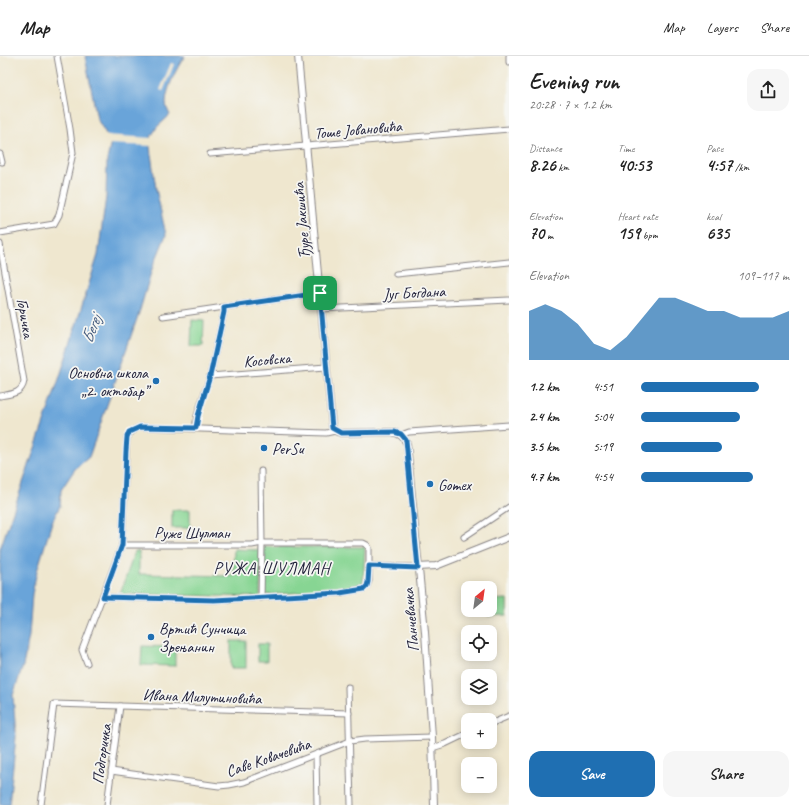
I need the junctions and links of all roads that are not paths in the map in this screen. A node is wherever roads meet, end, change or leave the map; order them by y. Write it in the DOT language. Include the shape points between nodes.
graph roads {
  1 [pos="57,56"];
  2 [pos="298,56"];
  3 [pos="508,56"];
  4 [pos="509,62"];
  5 [pos="509,129"];
  6 [pos="307,146"];
  7 [pos="0,154"];
  8 [pos="210,154"];
  9 [pos="2,162"];
  10 [pos="0,234"];
  11 [pos="0,244"];
  12 [pos="509,262"];
  13 [pos="396,274"];
  14 [pos="320,293"];
  15 [pos="509,300"];
  16 [pos="224,307"];
  17 [pos="321,309"];
  18 [pos="163,316"];
  19 [pos="326,367"];
  20 [pos="210,376"];
  21 [pos="0,396"];
  22 [pos="509,425"];
  23 [pos="196,428"];
  24 [pos="335,431"];
  25 [pos="401,434"];
  26 [pos="261,471"];
  27 [pos="509,508"];
  28 [pos="464,537"];
  29 [pos="509,537"];
  30 [pos="262,543"];
  31 [pos="122,545"];
  32 [pos="369,566"];
  33 [pos="418,568"];
  34 [pos="103,597"];
  35 [pos="261,598"];
  36 [pos="87,663"];
  37 [pos="348,687"];
  38 [pos="120,706"];
  39 [pos="349,713"];
  40 [pos="509,716"];
  41 [pos="497,721"];
  42 [pos="461,736"];
  43 [pos="432,737"];
  44 [pos="350,741"];
  45 [pos="432,748"];
  46 [pos="316,755"];
  47 [pos="111,771"];
  48 [pos="41,805"];
  49 [pos="107,805"];
  50 [pos="317,805"];
  51 [pos="352,805"];
  52 [pos="434,805"];
  1 -- 10 [label="street" via="73,153 58,220 54,224"];
  2 -- 6 [label="street, Ђуре Јакшића"];
  3 -- 4 [label="street"];
  5 -- 6 [label="street, Тоше Јовановића"];
  6 -- 8 [label="street, Тоше Јовановића"];
  6 -- 14 [label="street, Ђуре Јакшића"];
  7 -- 9 [label="street"];
  11 -- 21 [label="street, Горичка" via="24,381 21,390"];
  12 -- 13 [label="street, Југ Богдана"];
  14 -- 16 [label="street"];
  14 -- 17 [label="street, Ђуре Јакшића"];
  15 -- 17 [label="street, Југ Богдана"];
  16 -- 18 [label="street"];
  16 -- 20 [label="street"];
  17 -- 19 [label="street, Ђуре Јакшића"];
  19 -- 20 [label="street, Косовска"];
  19 -- 24 [label="street, Ђуре Јакшића" via="332,426"];
  20 -- 23 [label="street"];
  22 -- 25 [label="street"];
  23 -- 24 [label="street" via="326,433"];
  23 -- 31 [label="street" via="140,427 129,432"];
  24 -- 25 [label="street"];
  25 -- 33 [label="street, Панчевачка" via="407,444"];
  26 -- 30 [label="street"];
  27 -- 28 [label="street"];
  29 -- 33 [label="street" via="436,566"];
  30 -- 31 [label="street, Руже Шулман" via="252,546"];
  30 -- 32 [label="street, Руже Шулман" via="363,543 369,548"];
  30 -- 35 [label="street"];
  31 -- 34 [label="street"];
  32 -- 33 [label="street"];
  32 -- 35 [label="street, Руже Шулман" via="368,582 364,589"];
  33 -- 43 [label="street, Панчевачка"];
  34 -- 35 [label="street, Руже Шулман" via="214,600"];
  34 -- 36 [label="street" via="82,650"];
  37 -- 39 [label="street"];
  38 -- 39 [label="street, Ивана Милутиновића"];
  38 -- 47 [label="street, Подгоричка"];
  38 -- 48 [label="street, Ивана Милутиновића" via="54,704"];
  39 -- 44 [label="street"];
  40 -- 41 [label="street"];
  42 -- 45 [label="street"];
  43 -- 44 [label="street, Саве Ковачевића"];
  43 -- 45 [label="street, Панчевачка"];
  44 -- 46 [label="street, Саве Ковачевића"];
  44 -- 51 [label="street"];
  45 -- 52 [label="street, Панчевачка"];
  46 -- 47 [label="street, Саве Ковачевића" via="239,783 219,786"];
  46 -- 50 [label="street"];
  47 -- 49 [label="street, Подгоричка"];
}
